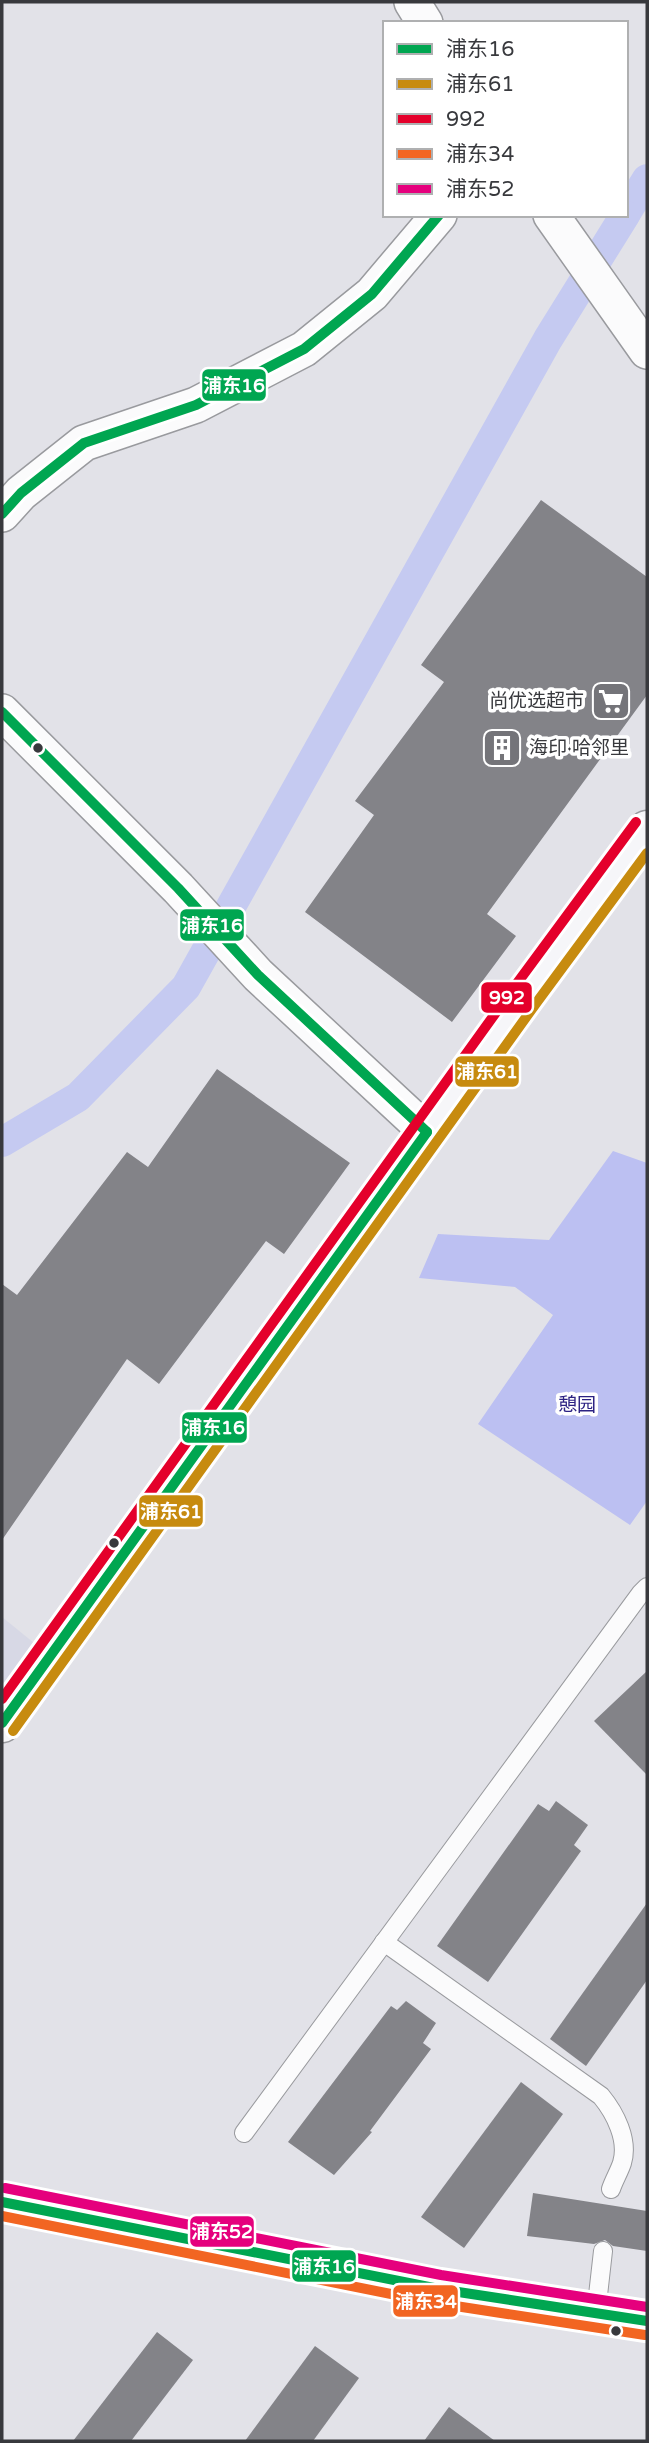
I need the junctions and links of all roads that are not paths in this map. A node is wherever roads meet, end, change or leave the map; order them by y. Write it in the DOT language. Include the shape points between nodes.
graph roads {
  1 [pos="412,2"];
  2 [pos="424,21"];
  3 [pos="437,217"];
  4 [pos="552,217"];
  5 [pos="640,340"];
  6 [pos="2,514"];
  7 [pos="2,712"];
  8 [pos="647,830"];
  9 [pos="427,1132"];
  10 [pos="647,1587"];
  11 [pos="2,1723"];
  12 [pos="384,1942"];
  13 [pos="244,2133"];
  14 [pos="611,2189"];
  15 [pos="2,2202"];
  16 [pos="603,2251"];
  17 [pos="596,2313"];
  18 [pos="647,2320"];
  1 -- 2 [label="street"];
  3 -- 6 [label="street" via="372,294 304,349 196,405 83,443"];
  4 -- 5 [label="street"];
  7 -- 9 [label="street" via="258,975"];
  8 -- 9 [label="street"];
  9 -- 11 [label="street"];
  10 -- 12 [label="lane"];
  12 -- 13 [label="lane"];
  12 -- 14 [label="lane" via="601,2096 614,2112 621,2135 623,2160"];
  15 -- 17 [label="street" via="439,2289"];
  16 -- 17 [label="lane"];
  17 -- 18 [label="street"];
}
